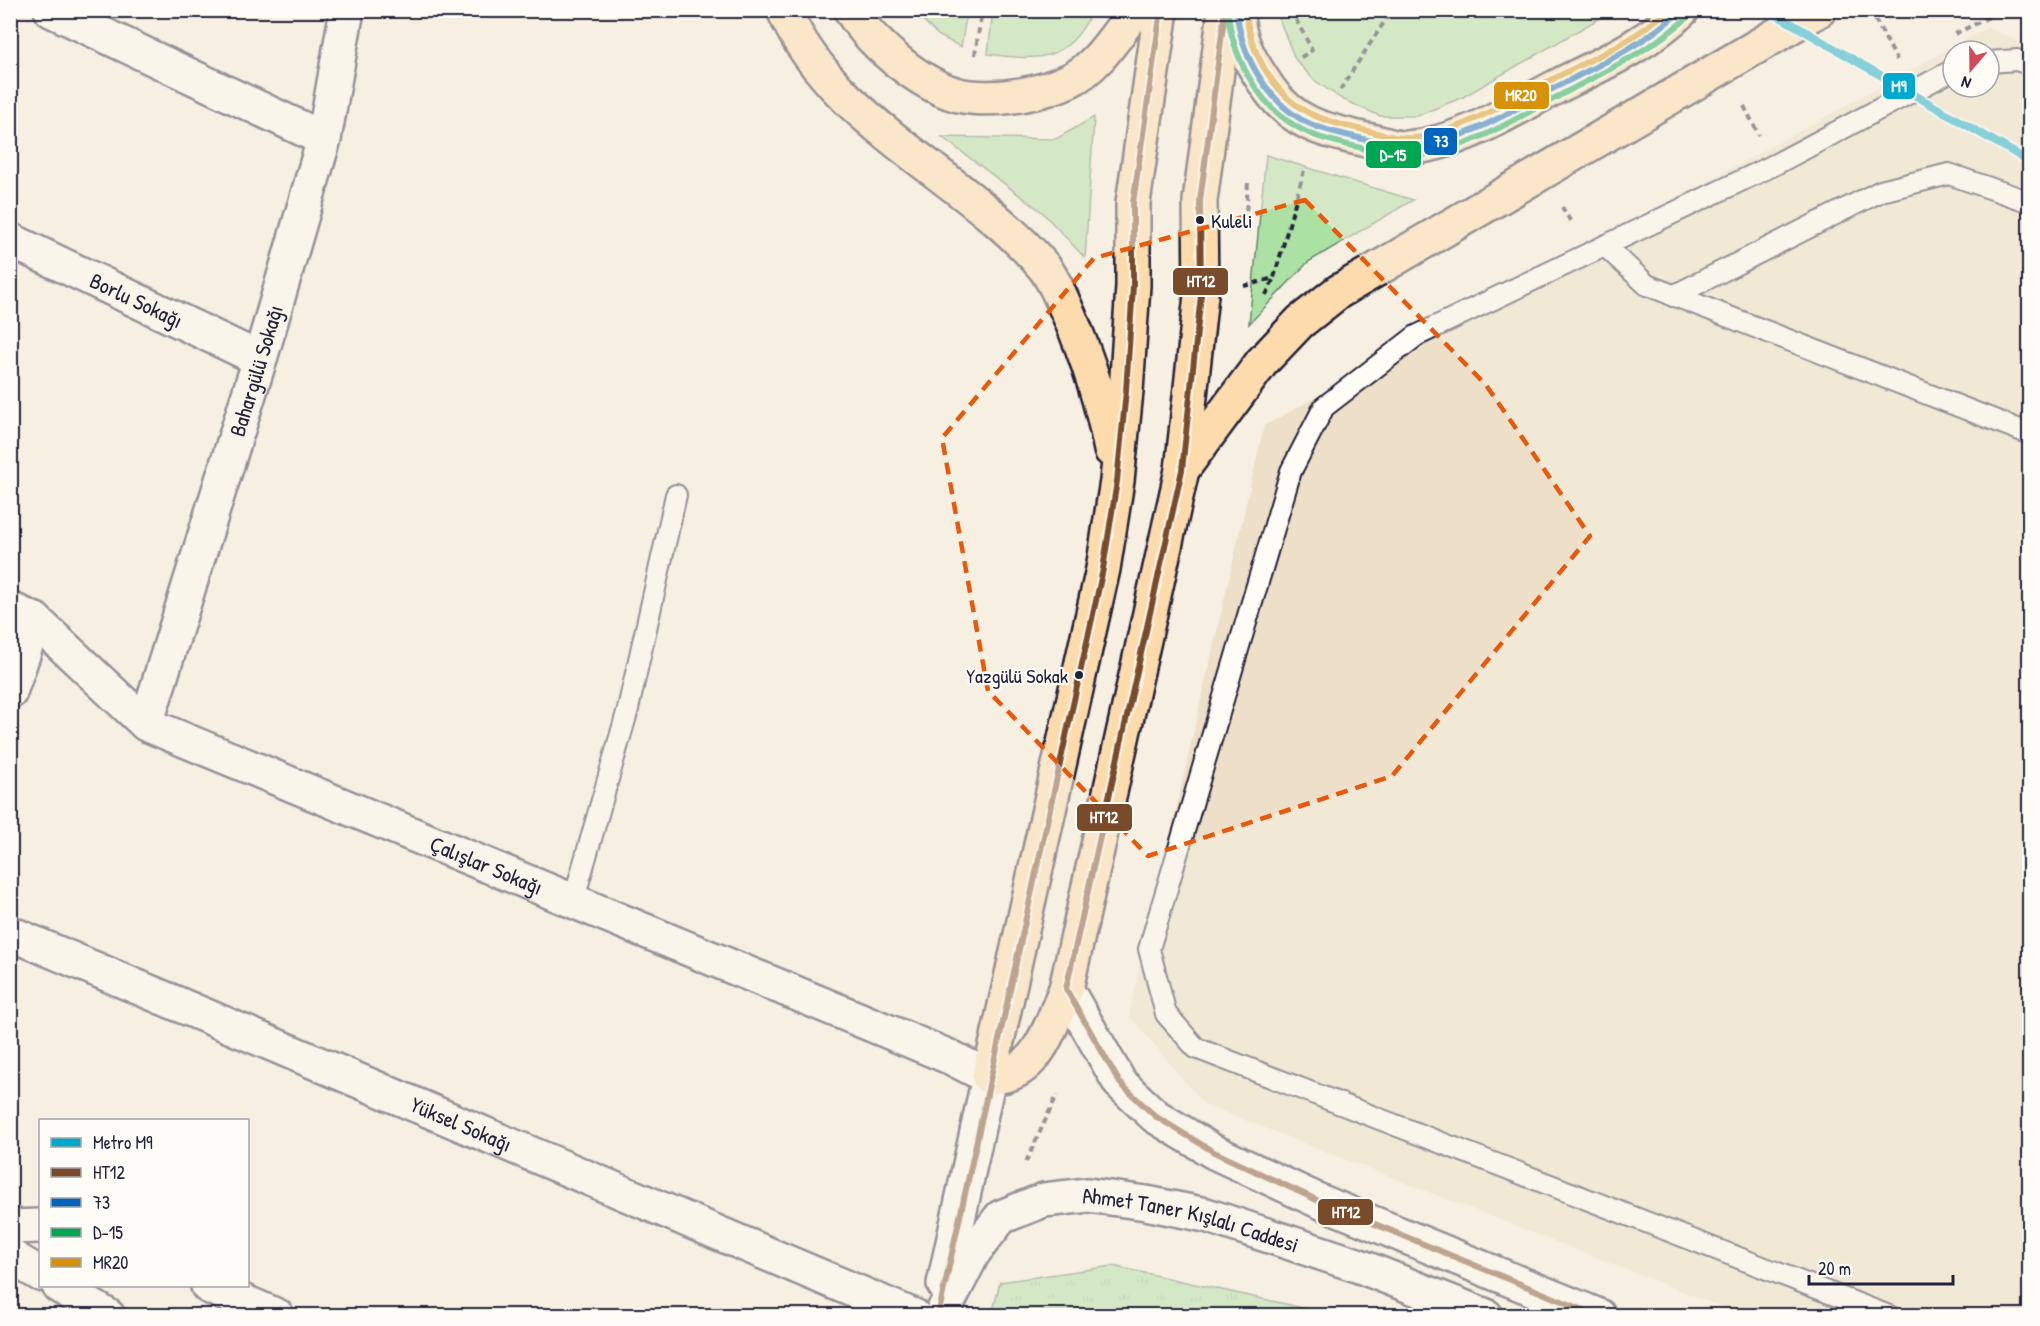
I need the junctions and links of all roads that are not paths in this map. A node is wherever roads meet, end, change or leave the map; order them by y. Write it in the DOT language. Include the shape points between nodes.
graph roads {
  1 [pos="51,10"];
  2 [pos="347,10"];
  3 [pos="784,10"];
  4 [pos="851,10"];
  5 [pos="1136,10"];
  6 [pos="1161,10"];
  7 [pos="1225,10"];
  8 [pos="1237,10"];
  9 [pos="1682,10"];
  10 [pos="1819,10"];
  11 [pos="2001,61"];
  12 [pos="2030,65"];
  13 [pos="1941,76"];
  14 [pos="324,139"];
  15 [pos="2030,202"];
  16 [pos="10,240"];
  17 [pos="1605,246"];
  18 [pos="1673,296"];
  19 [pos="260,359"];
  20 [pos="2030,434"];
  21 [pos="1182,470"];
  22 [pos="1117,481"];
  23 [pos="676,495"];
  24 [pos="23,614"];
  25 [pos="10,692"];
  26 [pos="146,724"];
  27 [pos="573,902"];
  28 [pos="10,933"];
  29 [pos="1066,988"];
  30 [pos="989,1077"];
  31 [pos="39,1226"];
  32 [pos="10,1227"];
  33 [pos="10,1256"];
  34 [pos="39,1273"];
  35 [pos="61,1287"];
  36 [pos="210,1287"];
  37 [pos="108,1316"];
  38 [pos="277,1316"];
  39 [pos="914,1316"];
  40 [pos="939,1316"];
  41 [pos="1486,1316"];
  42 [pos="1599,1316"];
  43 [pos="1889,1316"];
  1 -- 14 [label="street"];
  2 -- 14 [label="street, Bahargülü Sokağı"];
  3 -- 22 [label="main road" via="794,34 825,78 901,144 988,211 1045,268 1088,357"];
  4 -- 5 [label="main road" via="874,42 925,81 969,98 1021,95 1070,80 1099,58"];
  6 -- 22 [label="main road" via="1133,203 1133,286"];
  7 -- 21 [label="main road" via="1200,201 1201,295"];
  8 -- 9 [label="main road" via="1237,26 1247,57 1276,98 1294,115 1316,128 1404,149 1478,128 1633,47"];
  10 -- 21 [label="main road" via="1338,292 1300,322 1262,362"];
  11 -- 12 [label="lane" via="2017,60"];
  13 -- 17 [label="lane" via="1776,165"];
  14 -- 19 [label="street, Bahargülü Sokağı"];
  15 -- 18 [label="lane" via="1949,174 1881,191"];
  16 -- 19 [label="street, Borlu Sokağı"];
  17 -- 18 [label="lane" via="1647,285"];
  17 -- 43 [label="lane" via="1416,336 1324,407 1291,471 1149,949 1166,1014 1196,1048"];
  18 -- 20 [label="lane"];
  19 -- 26 [label="street, Bahargülü Sokağı"];
  21 -- 29 [label="main road"];
  22 -- 30 [label="main road" via="1103,569"];
  23 -- 27 [label="lane" via="628,709"];
  24 -- 25 [label="street"];
  24 -- 26 [label="street, Çalışlar Sokağı"];
  26 -- 27 [label="street, Çalışlar Sokağı"];
  27 -- 30 [label="street, Çalışlar Sokağı"];
  28 -- 39 [label="street, Yüksel Sokağı"];
  29 -- 30 [label="main road" via="1045,1038 1026,1067 1006,1078"];
  29 -- 42 [label="street" via="1120,1083 1165,1122 1214,1152 1319,1202"];
  30 -- 40 [label="street"];
  31 -- 32 [label="street"];
  33 -- 34 [label="street"];
  35 -- 37 [label="street"];
  36 -- 38 [label="street"];
  40 -- 41 [label="street, Ahmet Taner Kışlalı Caddesi" via="973,1253 1001,1217 1044,1200 1088,1195 1206,1215 1325,1254"];
}
